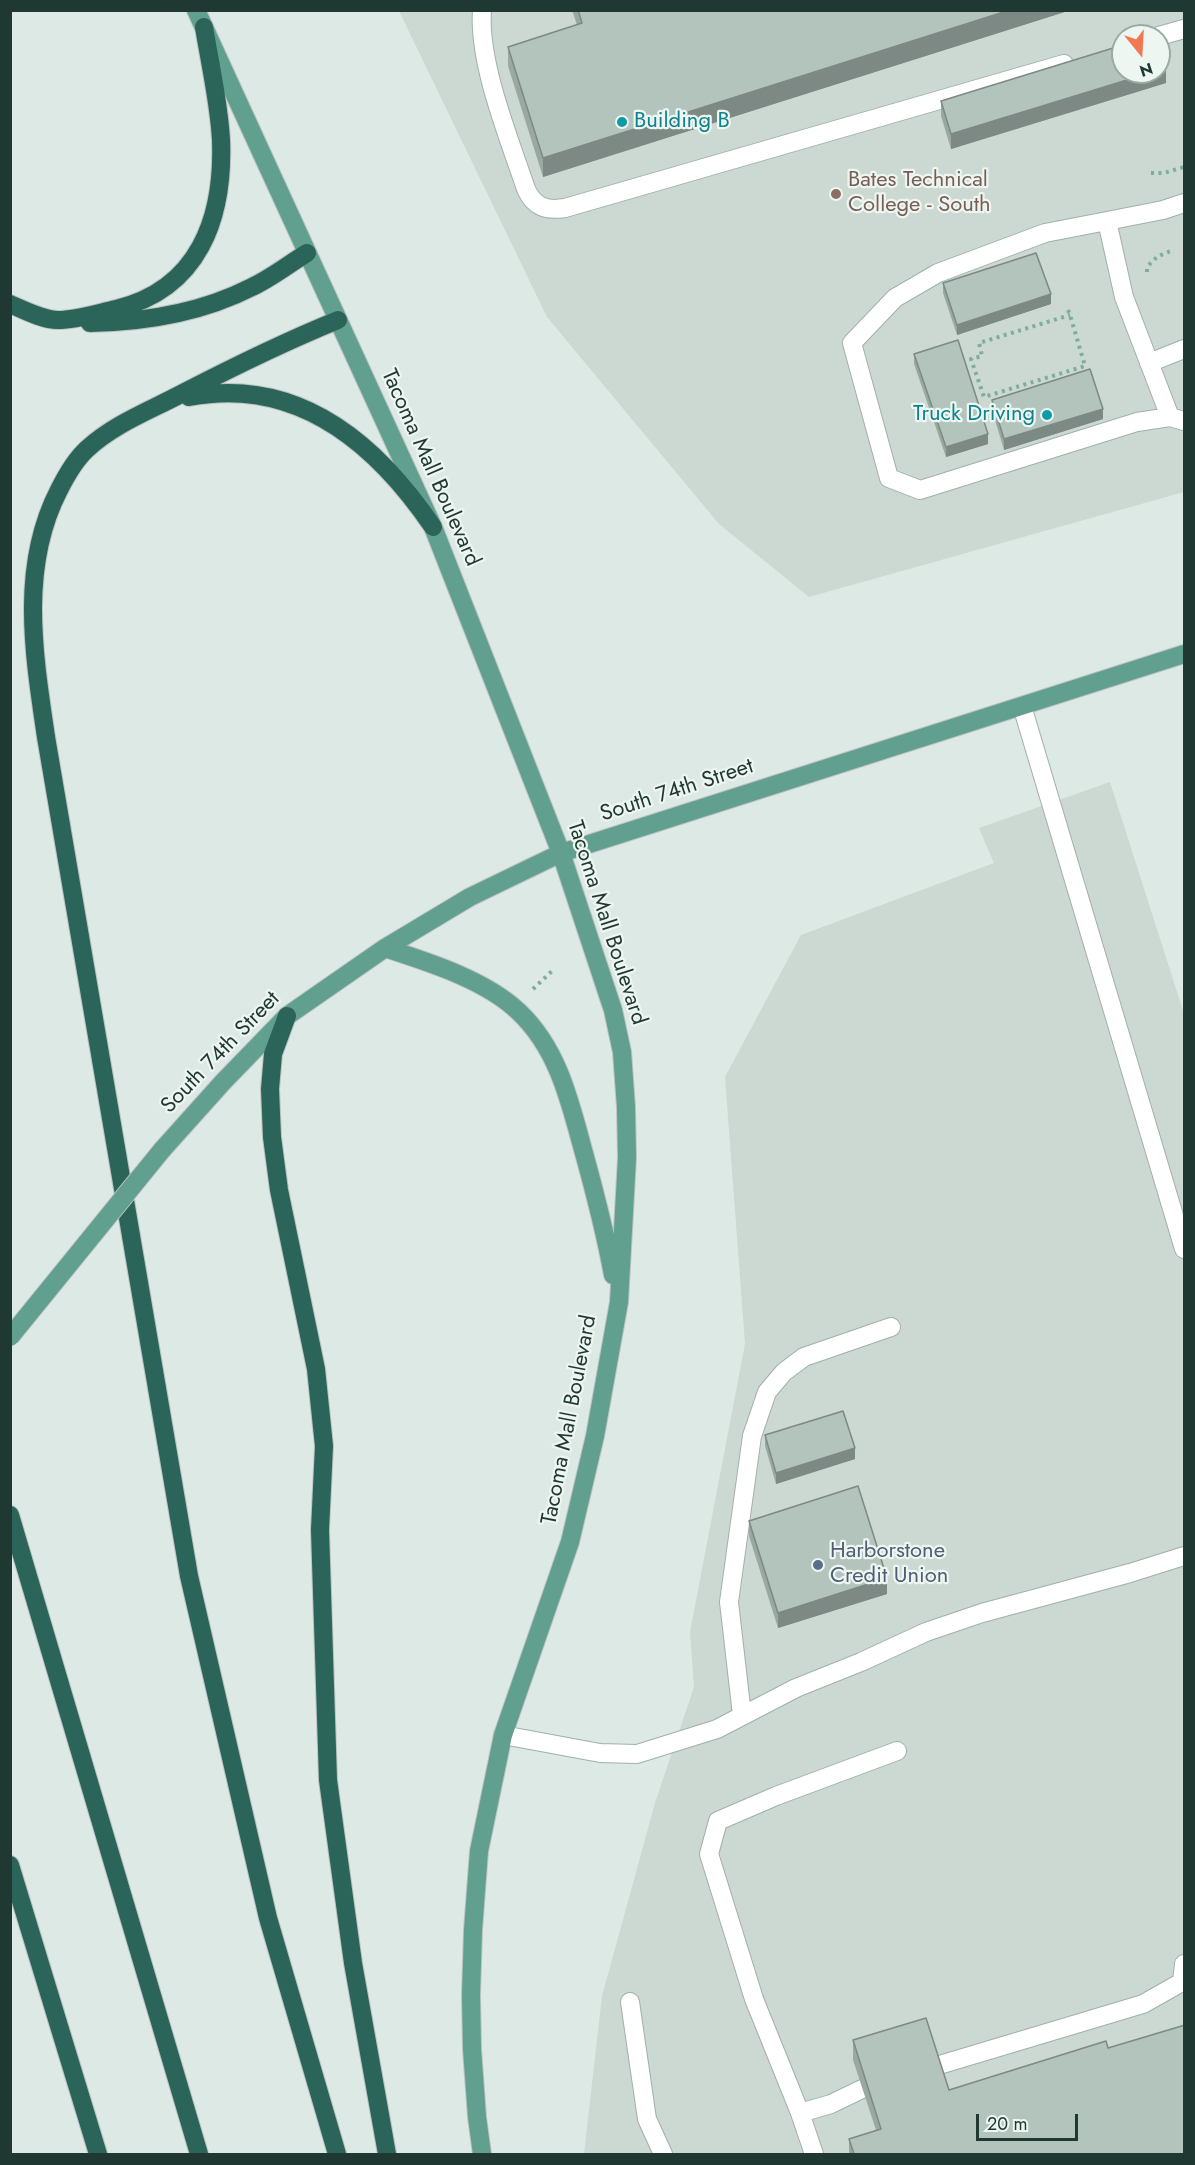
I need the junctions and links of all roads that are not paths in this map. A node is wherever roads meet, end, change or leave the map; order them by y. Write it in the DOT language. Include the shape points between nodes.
graph roads {
  1 [pos="196,10"];
  2 [pos="482,10"];
  3 [pos="204,27"];
  4 [pos="1077,60"];
  5 [pos="1185,203"];
  6 [pos="1107,221"];
  7 [pos="307,253"];
  8 [pos="10,304"];
  9 [pos="57,320"];
  10 [pos="338,320"];
  11 [pos="1185,349"];
  12 [pos="1149,363"];
  13 [pos="150,411"];
  14 [pos="1177,419"];
  15 [pos="433,527"];
  16 [pos="1185,654"];
  17 [pos="1022,706"];
  18 [pos="561,853"];
  19 [pos="385,948"];
  20 [pos="287,1016"];
  21 [pos="1185,1249"];
  22 [pos="619,1302"];
  23 [pos="891,1327"];
  24 [pos="10,1337"];
  25 [pos="10,1515"];
  26 [pos="1185,1556"];
  27 [pos="742,1716"];
  28 [pos="503,1735"];
  29 [pos="897,1751"];
  30 [pos="10,1865"];
  31 [pos="1185,1964"];
  32 [pos="630,2002"];
  33 [pos="936,2066"];
  34 [pos="862,2089"];
  35 [pos="800,2113"];
  36 [pos="98,2154"];
  37 [pos="199,2154"];
  38 [pos="337,2154"];
  39 [pos="387,2154"];
  40 [pos="482,2154"];
  41 [pos="663,2154"];
  42 [pos="814,2154"];
  1 -- 3 [label="main road, Tacoma Mall Boulevard"];
  2 -- 4 [label="lane" via="485,53 526,189 533,201 552,210"];
  3 -- 7 [label="main road, Tacoma Mall Boulevard"];
  3 -- 9 [label="highway" via="217,102 221,167 218,196 195,258 169,285 146,298 120,308"];
  5 -- 6 [label="lane"];
  6 -- 12 [label="lane" via="1124,297"];
  6 -- 14 [label="lane" via="1045,233 938,273 894,298 852,343 889,478 920,490 1137,422"];
  7 -- 9 [label="highway" via="253,287 196,308 118,322"];
  7 -- 10 [label="main road, Tacoma Mall Boulevard"];
  8 -- 9 [label="highway"];
  10 -- 13 [label="highway" via="253,357"];
  10 -- 15 [label="main road, Tacoma Mall Boulevard"];
  11 -- 12 [label="lane"];
  12 -- 14 [label="lane"];
  13 -- 15 [label="highway" via="187,398 234,392 262,396 307,411 330,422 375,456"];
  13 -- 38 [label="highway" via="116,427 84,451 53,502 36,562 33,614 37,671 189,1576 268,1918"];
  15 -- 18 [label="main road, Tacoma Mall Boulevard"];
  16 -- 17 [label="main road, South 74th Street"];
  17 -- 18 [label="main road, South 74th Street"];
  17 -- 21 [label="lane"];
  18 -- 19 [label="main road, South 74th Street" via="470,897"];
  18 -- 22 [label="main road, Tacoma Mall Boulevard" via="613,1010 622,1052 627,1158"];
  19 -- 20 [label="main road, South 74th Street"];
  19 -- 22 [label="main road" via="439,965 490,992 519,1011 537,1032 553,1058 568,1096 603,1221"];
  20 -- 24 [label="main road, South 74th Street, bridge" via="162,1150"];
  20 -- 39 [label="highway" via="273,1054 272,1137 316,1369 324,1446 320,1530 328,1780 353,1963"];
  22 -- 28 [label="main road, Tacoma Mall Boulevard" via="595,1436 570,1542"];
  23 -- 27 [label="lane" via="804,1357 767,1392 752,1436 729,1602"];
  25 -- 37 [label="highway"];
  26 -- 27 [label="lane" via="926,1632 796,1688"];
  27 -- 28 [label="lane" via="717,1729 637,1754 600,1753"];
  28 -- 40 [label="main road, Tacoma Mall Boulevard" via="479,1851 472,1930 472,2049"];
  29 -- 35 [label="lane" via="718,1821 709,1854 754,1999"];
  30 -- 36 [label="highway"];
  31 -- 33 [label="lane" via="1182,1982 1143,2004"];
  32 -- 41 [label="lane" via="647,2119"];
  34 -- 35 [label="lane"];
  35 -- 42 [label="lane"];
}
